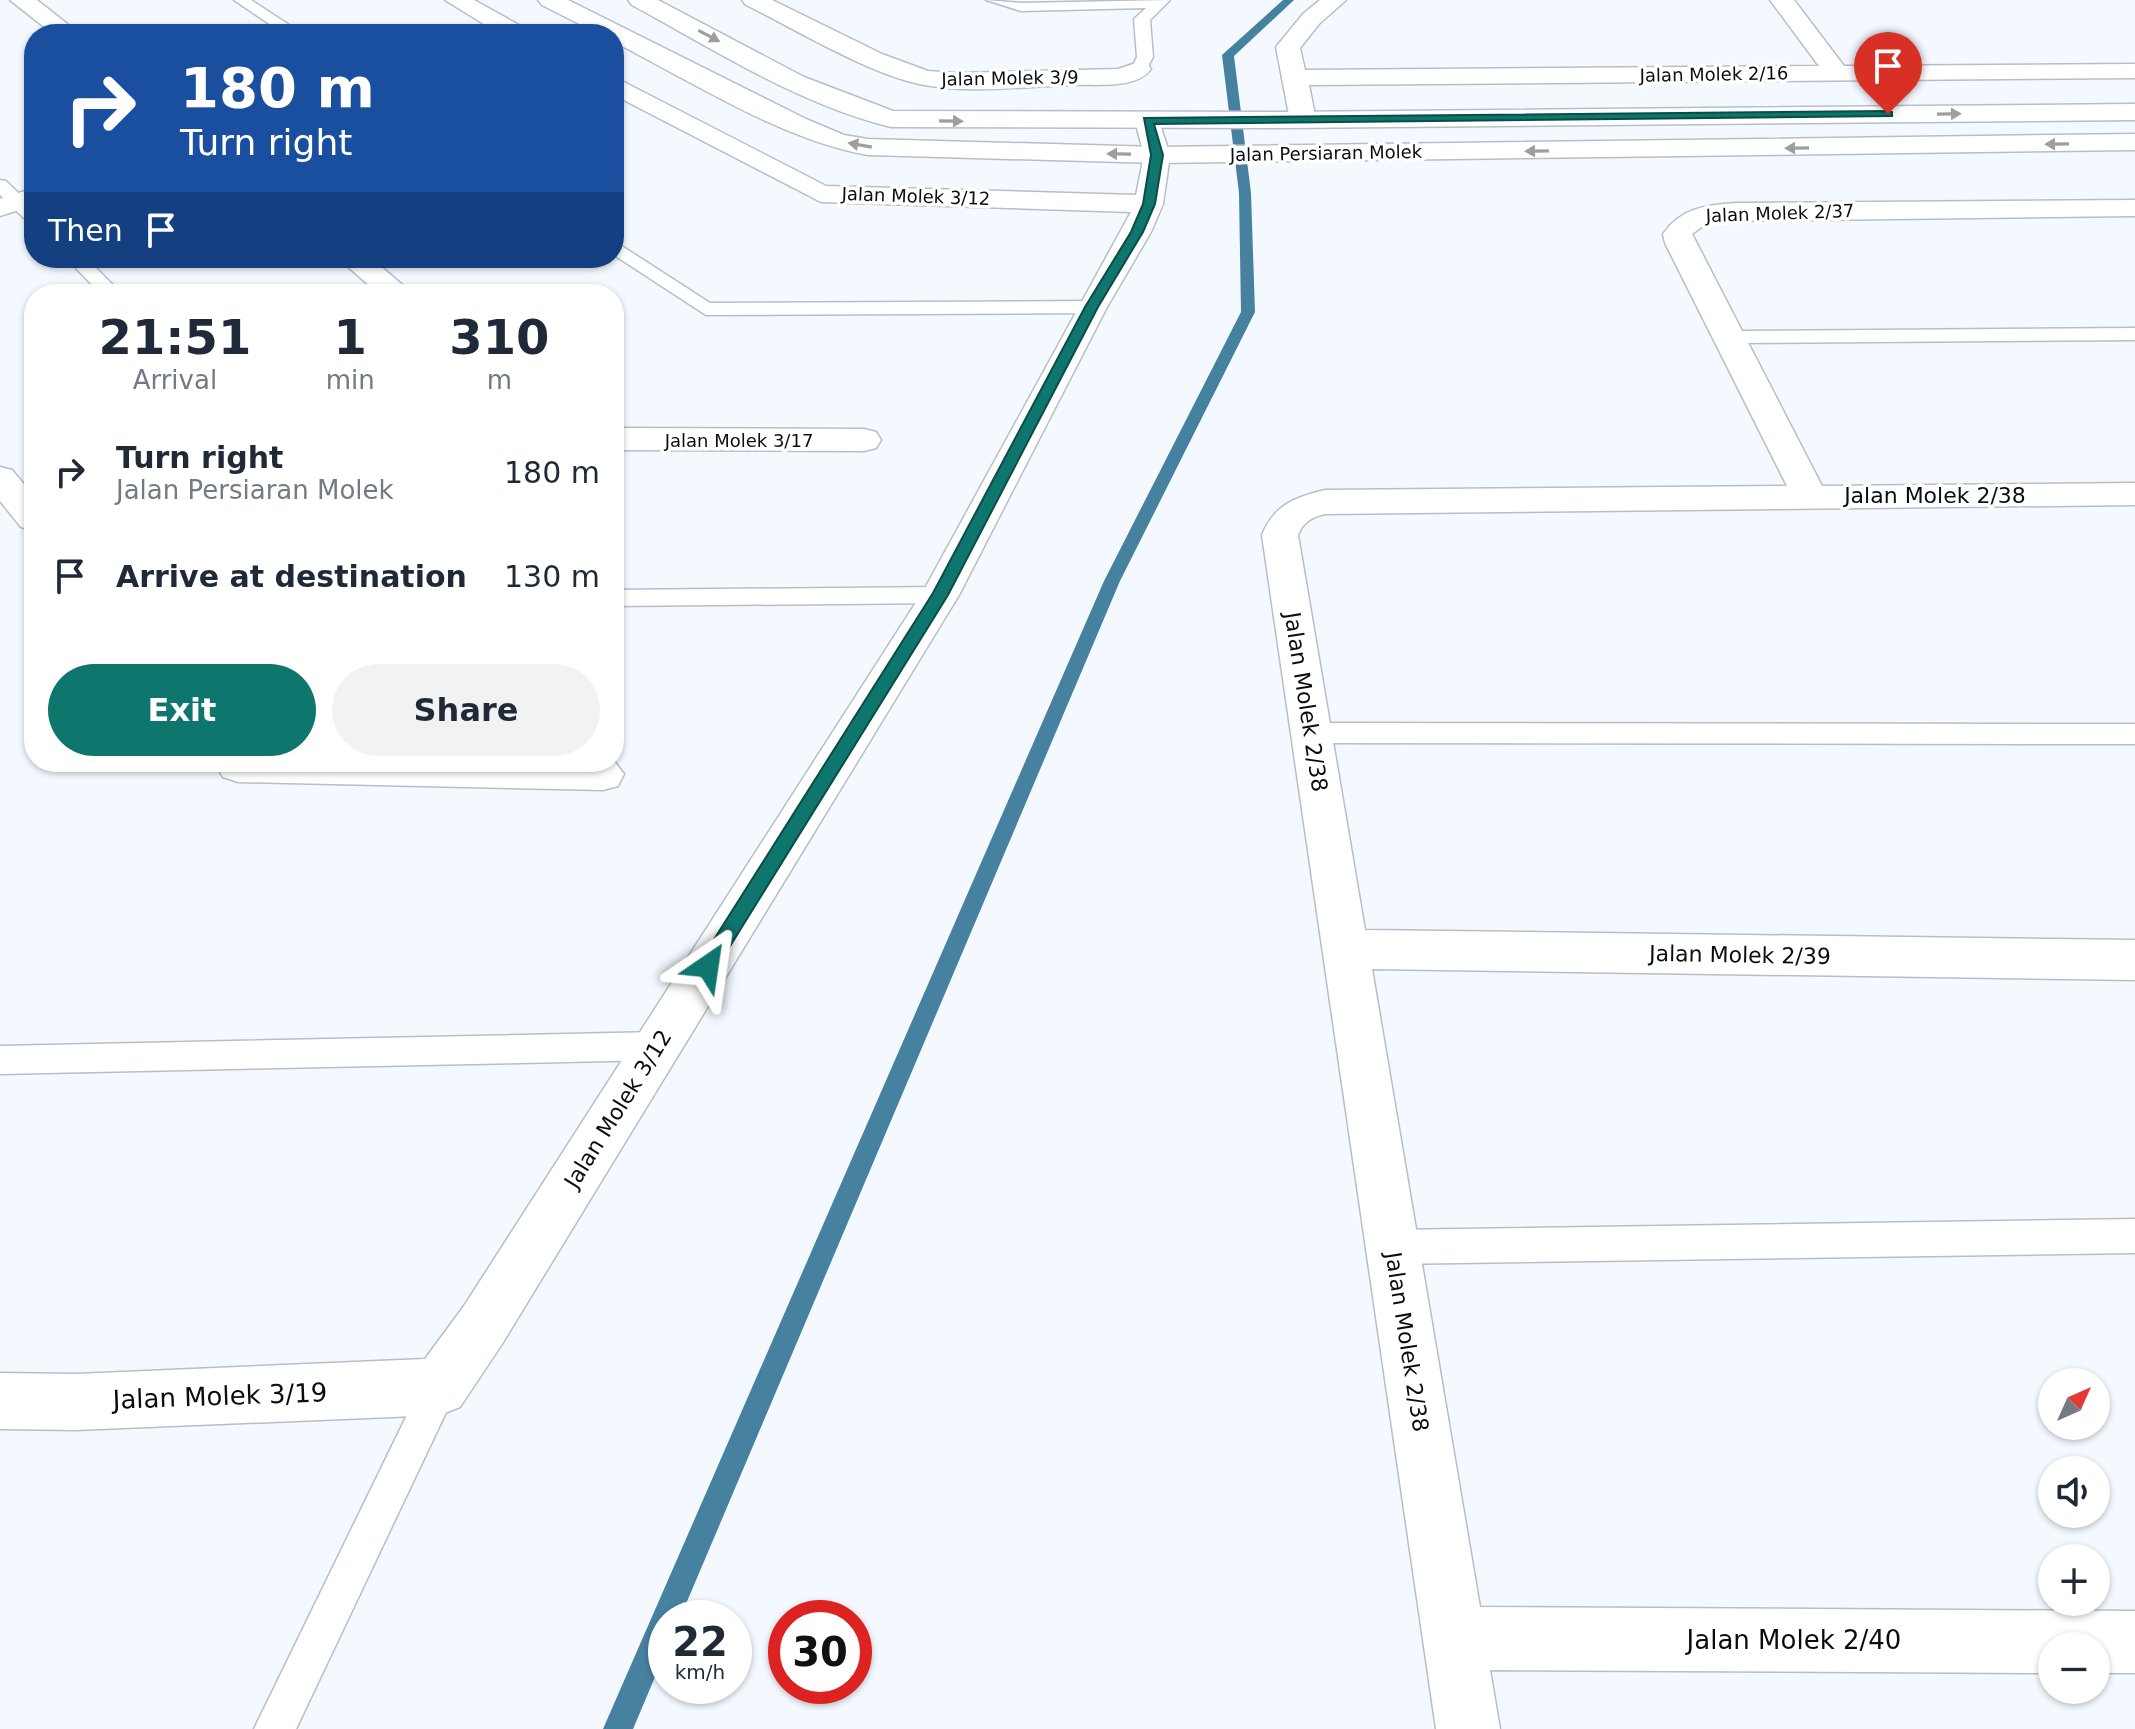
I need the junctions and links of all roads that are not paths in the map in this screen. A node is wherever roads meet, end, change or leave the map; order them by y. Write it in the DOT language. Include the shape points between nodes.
graph roads {
  1 [pos="241,0"];
  2 [pos="457,0"];
  3 [pos="550,0"];
  4 [pos="640,0"];
  5 [pos="754,0"];
  6 [pos="993,0"];
  7 [pos="1334,0"];
  8 [pos="1782,0"];
  9 [pos="1162,1"];
  10 [pos="24,10"];
  11 [pos="50,24"];
  12 [pos="279,24"];
  13 [pos="499,24"];
  14 [pos="597,24"];
  15 [pos="624,37"];
  16 [pos="1139,69"];
  17 [pos="2135,71"];
  18 [pos="1836,72"];
  19 [pos="1293,78"];
  20 [pos="624,90"];
  21 [pos="2135,112"];
  22 [pos="1293,120"];
  23 [pos="1172,138"];
  24 [pos="2135,142"];
  25 [pos="1149,204"];
  26 [pos="2135,208"];
  27 [pos="624,254"];
  28 [pos="85,268"];
  29 [pos="366,268"];
  30 [pos="102,284"];
  31 [pos="386,284"];
  32 [pos="1092,307"];
  33 [pos="2135,334"];
  34 [pos="1731,337"];
  35 [pos="624,439"];
  36 [pos="864,440"];
  37 [pos="10,479"];
  38 [pos="2135,494"];
  39 [pos="1810,496"];
  40 [pos="24,502"];
  41 [pos="940,595"];
  42 [pos="624,598"];
  43 [pos="1311,733"];
  44 [pos="2135,734"];
  45 [pos="512,772"];
  46 [pos="603,774"];
  47 [pos="1345,949"];
  48 [pos="2135,960"];
  49 [pos="658,1046"];
  50 [pos="0,1060"];
  51 [pos="2135,1236"];
  52 [pos="1393,1247"];
  53 [pos="440,1387"];
  54 [pos="0,1401"];
  55 [pos="1453,1638"];
  56 [pos="2135,1642"];
  57 [pos="275,1729"];
  58 [pos="1468,1729"];
  1 -- 12 [label="lane"];
  2 -- 13 [label="street"];
  14 -- 3 [label="street, Jalan Persiaran Molek, one-way"];
  4 -- 23 [label="street, Jalan Persiaran Molek, one-way" via="802,84 891,119"];
  5 -- 16 [label="street, Jalan Molek 3/9" via="924,78 1121,76"];
  6 -- 9 [label="lane" via="1021,7"];
  7 -- 19 [label="street" via="1288,47"];
  8 -- 18 [label="street"];
  9 -- 16 [label="lane" via="1142,19 1145,57"];
  10 -- 11 [label="street"];
  23 -- 15 [label="street, Jalan Persiaran Molek, one-way" via="903,150 838,142"];
  17 -- 18 [label="street, Jalan Molek 2/16"];
  18 -- 19 [label="street, Jalan Molek 2/16"];
  19 -- 22 [label="street"];
  20 -- 25 [label="street, Jalan Molek 3/12" via="821,194"];
  22 -- 21 [label="street, Jalan Persiaran Molek, one-way"];
  22 -- 23 [label="street, Jalan Persiaran Molek"];
  24 -- 23 [label="street, Jalan Persiaran Molek, one-way" via="1305,153"];
  23 -- 25 [label="street, Jalan Molek 3/12"];
  25 -- 32 [label="street, Jalan Molek 3/12"];
  26 -- 34 [label="street, Jalan Molek 2/37" via="1700,215 1677,234"];
  27 -- 32 [label="lane" via="706,309"];
  28 -- 30 [label="lane"];
  29 -- 31 [label="street"];
  32 -- 41 [label="street, Jalan Molek 3/12"];
  33 -- 34 [label="lane"];
  34 -- 39 [label="street, Jalan Molek 2/37"];
  35 -- 36 [label="street, Jalan Molek 3/17"];
  37 -- 40 [label="street"];
  38 -- 39 [label="street, Jalan Molek 2/38"];
  39 -- 43 [label="street, Jalan Molek 2/38" via="1325,502 1293,512 1280,535"];
  41 -- 42 [label="lane"];
  41 -- 49 [label="street, Jalan Molek 3/12"];
  43 -- 44 [label="lane"];
  43 -- 47 [label="street, Jalan Molek 2/38"];
  45 -- 46 [label="street"];
  47 -- 48 [label="street, Jalan Molek 2/39"];
  47 -- 52 [label="street, Jalan Molek 2/38"];
  49 -- 50 [label="lane"];
  49 -- 53 [label="street, Jalan Molek 3/12"];
  51 -- 52 [label="lane"];
  52 -- 55 [label="street, Jalan Molek 2/38"];
  53 -- 54 [label="street, Jalan Molek 3/19"];
  53 -- 57 [label="lane"];
  55 -- 56 [label="street, Jalan Molek 2/40"];
  55 -- 58 [label="street, Jalan Molek 2/38"];
}
